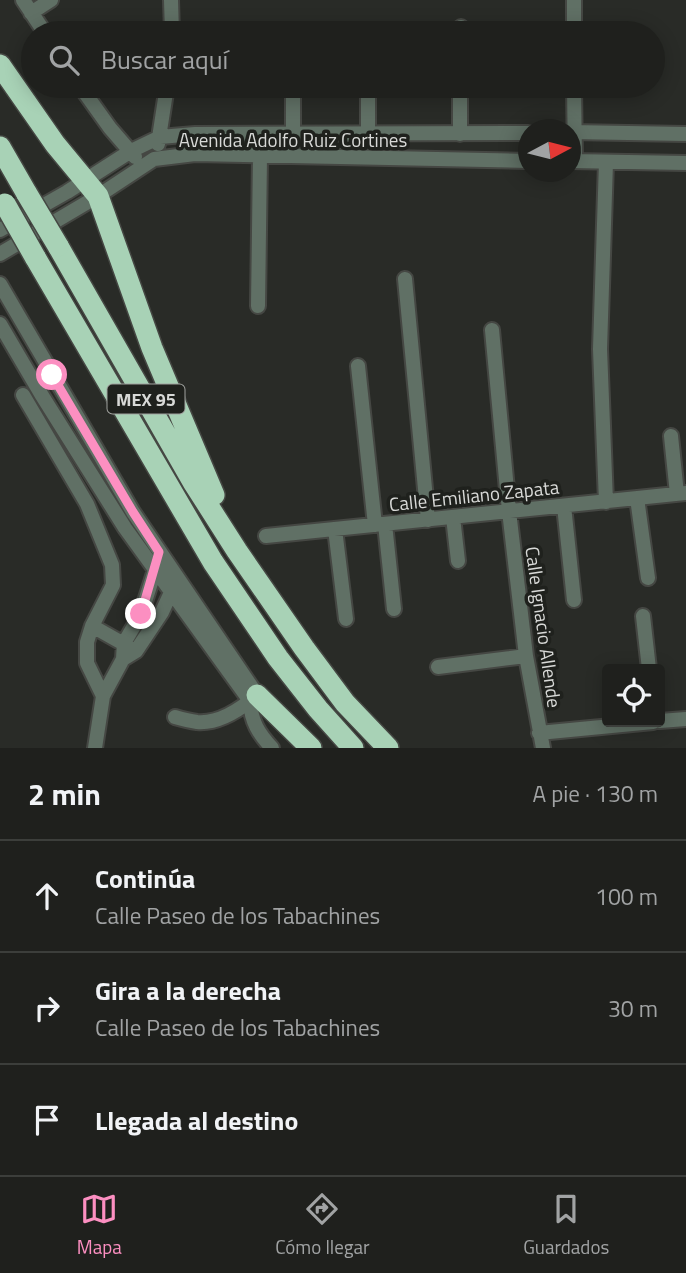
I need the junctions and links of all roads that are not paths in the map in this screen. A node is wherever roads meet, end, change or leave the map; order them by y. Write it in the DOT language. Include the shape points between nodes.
graph roads {
  1 [pos="51,0"];
  2 [pos="172,0"];
  3 [pos="574,0"];
  4 [pos="27,6"];
  5 [pos="37,21"];
  6 [pos="172,21"];
  7 [pos="574,21"];
  8 [pos="0,65"];
  9 [pos="21,95"];
  10 [pos="23,98"];
  11 [pos="89,98"];
  12 [pos="165,98"];
  13 [pos="293,98"];
  14 [pos="368,98"];
  15 [pos="460,98"];
  16 [pos="574,98"];
  17 [pos="573,119"];
  18 [pos="581,132"];
  19 [pos="368,133"];
  20 [pos="518,133"];
  21 [pos="195,134"];
  22 [pos="293,134"];
  23 [pos="460,134"];
  24 [pos="502,134"];
  25 [pos="686,134"];
  26 [pos="160,137"];
  27 [pos="0,147"];
  28 [pos="131,151"];
  29 [pos="195,154"];
  30 [pos="260,156"];
  31 [pos="502,160"];
  32 [pos="518,161"];
  33 [pos="581,161"];
  34 [pos="606,162"];
  35 [pos="148,163"];
  36 [pos="686,163"];
  37 [pos="92,188"];
  38 [pos="3,200"];
  39 [pos="0,230"];
  40 [pos="0,254"];
  41 [pos="405,279"];
  42 [pos="0,284"];
  43 [pos="258,306"];
  44 [pos="0,324"];
  45 [pos="492,330"];
  46 [pos="358,366"];
  47 [pos="23,396"];
  48 [pos="671,436"];
  49 [pos="682,494"];
  50 [pos="637,498"];
  51 [pos="606,502"];
  52 [pos="564,506"];
  53 [pos="509,511"];
  54 [pos="453,517"];
  55 [pos="428,520"];
  56 [pos="380,524"];
  57 [pos="335,529"];
  58 [pos="266,536"];
  59 [pos="237,551"];
  60 [pos="159,552"];
  61 [pos="458,561"];
  62 [pos="155,571"];
  63 [pos="176,577"];
  64 [pos="648,578"];
  65 [pos="171,593"];
  66 [pos="574,600"];
  67 [pos="394,609"];
  68 [pos="643,616"];
  69 [pos="346,619"];
  70 [pos="92,626"];
  71 [pos="130,647"];
  72 [pos="526,656"];
  73 [pos="648,664"];
  74 [pos="438,667"];
  75 [pos="103,696"];
  76 [pos="254,698"];
  77 [pos="175,717"];
  78 [pos="686,719"];
  79 [pos="665,721"];
  80 [pos="602,727"];
  81 [pos="539,733"];
  82 [pos="95,748"];
  83 [pos="272,748"];
  84 [pos="311,748"];
  85 [pos="352,748"];
  86 [pos="388,748"];
  87 [pos="543,748"];
  1 -- 4 [label="street"];
  2 -- 6 [label="street"];
  3 -- 7 [label="street"];
  4 -- 5 [label="street"];
  8 -- 9 [label="highway"];
  10 -- 37 [label="highway"];
  11 -- 28 [label="street"];
  12 -- 26 [label="street"];
  13 -- 22 [label="street"];
  14 -- 19 [label="street"];
  15 -- 23 [label="street"];
  16 -- 17 [label="street"];
  18 -- 25 [label="street"];
  19 -- 22 [label="street, Avenida Adolfo Ruiz Cortines"];
  19 -- 23 [label="street, Avenida Adolfo Ruiz Cortines"];
  20 -- 24 [label="street, Avenida Adolfo Ruiz Cortines"];
  21 -- 22 [label="street, Avenida Adolfo Ruiz Cortines"];
  21 -- 26 [label="street, Avenida Adolfo Ruiz Cortines"];
  21 -- 29 [label="street"];
  23 -- 24 [label="street, Avenida Adolfo Ruiz Cortines"];
  24 -- 31 [label="street"];
  26 -- 28 [label="street, Avenida Adolfo Ruiz Cortines"];
  26 -- 35 [label="street"];
  27 -- 59 [label="highway, MEX 95, bridge"];
  28 -- 35 [label="street"];
  28 -- 37 [label="street, Avenida Adolfo Ruiz Cortines"];
  29 -- 30 [label="street, Avenida Adolfo Ruiz Cortines"];
  29 -- 35 [label="street, Avenida Adolfo Ruiz Cortines"];
  30 -- 31 [label="street, Avenida Adolfo Ruiz Cortines"];
  30 -- 43 [label="street"];
  31 -- 32 [label="street, Avenida Adolfo Ruiz Cortines"];
  33 -- 34 [label="street"];
  34 -- 36 [label="street"];
  34 -- 51 [label="street" via="600,349"];
  35 -- 37 [label="street, Avenida Adolfo Ruiz Cortines"];
  37 -- 39 [label="street, Avenida Adolfo Ruiz Cortines"];
  37 -- 40 [label="street, Avenida Adolfo Ruiz Cortines"];
  37 -- 59 [label="highway" via="152,348"];
  38 -- 85 [label="highway, MEX 95, bridge" via="213,562 278,658"];
  41 -- 55 [label="street"];
  42 -- 60 [label="street"];
  44 -- 62 [label="street"];
  45 -- 53 [label="street, Calle Ignacio Allende"];
  46 -- 56 [label="street"];
  47 -- 70 [label="street" via="87,504 112,565 113,585"];
  48 -- 49 [label="street"];
  49 -- 50 [label="street, Calle Emiliano Zapata"];
  50 -- 51 [label="street, Calle Emiliano Zapata"];
  50 -- 64 [label="street"];
  51 -- 52 [label="street, Calle Emiliano Zapata"];
  52 -- 53 [label="street, Calle Emiliano Zapata"];
  52 -- 66 [label="street"];
  53 -- 54 [label="street, Calle Emiliano Zapata"];
  53 -- 72 [label="street, Calle Ignacio Allende"];
  54 -- 55 [label="street, Calle Emiliano Zapata"];
  54 -- 61 [label="street"];
  55 -- 56 [label="street, Calle Emiliano Zapata"];
  56 -- 57 [label="street, Calle Emiliano Zapata"];
  56 -- 67 [label="street"];
  57 -- 58 [label="street, Calle Emiliano Zapata"];
  57 -- 69 [label="street"];
  59 -- 86 [label="highway, MEX 95" via="345,703"];
  60 -- 62 [label="street"];
  60 -- 63 [label="street"];
  62 -- 65 [label="street"];
  62 -- 71 [label="street"];
  63 -- 65 [label="street"];
  63 -- 76 [label="street"];
  65 -- 71 [label="street" via="162,612"];
  65 -- 76 [label="street"];
  68 -- 73 [label="street"];
  70 -- 71 [label="street"];
  70 -- 75 [label="street" via="86,663"];
  71 -- 75 [label="street"];
  72 -- 74 [label="street"];
  72 -- 81 [label="street, Calle Ignacio Allende"];
  75 -- 82 [label="street"];
  76 -- 77 [label="street" via="219,720"];
  76 -- 83 [label="street" via="254,724"];
  76 -- 84 [label="highway"];
  78 -- 79 [label="street"];
  80 -- 81 [label="street"];
  81 -- 87 [label="street, Calle Ignacio Allende"];
}
